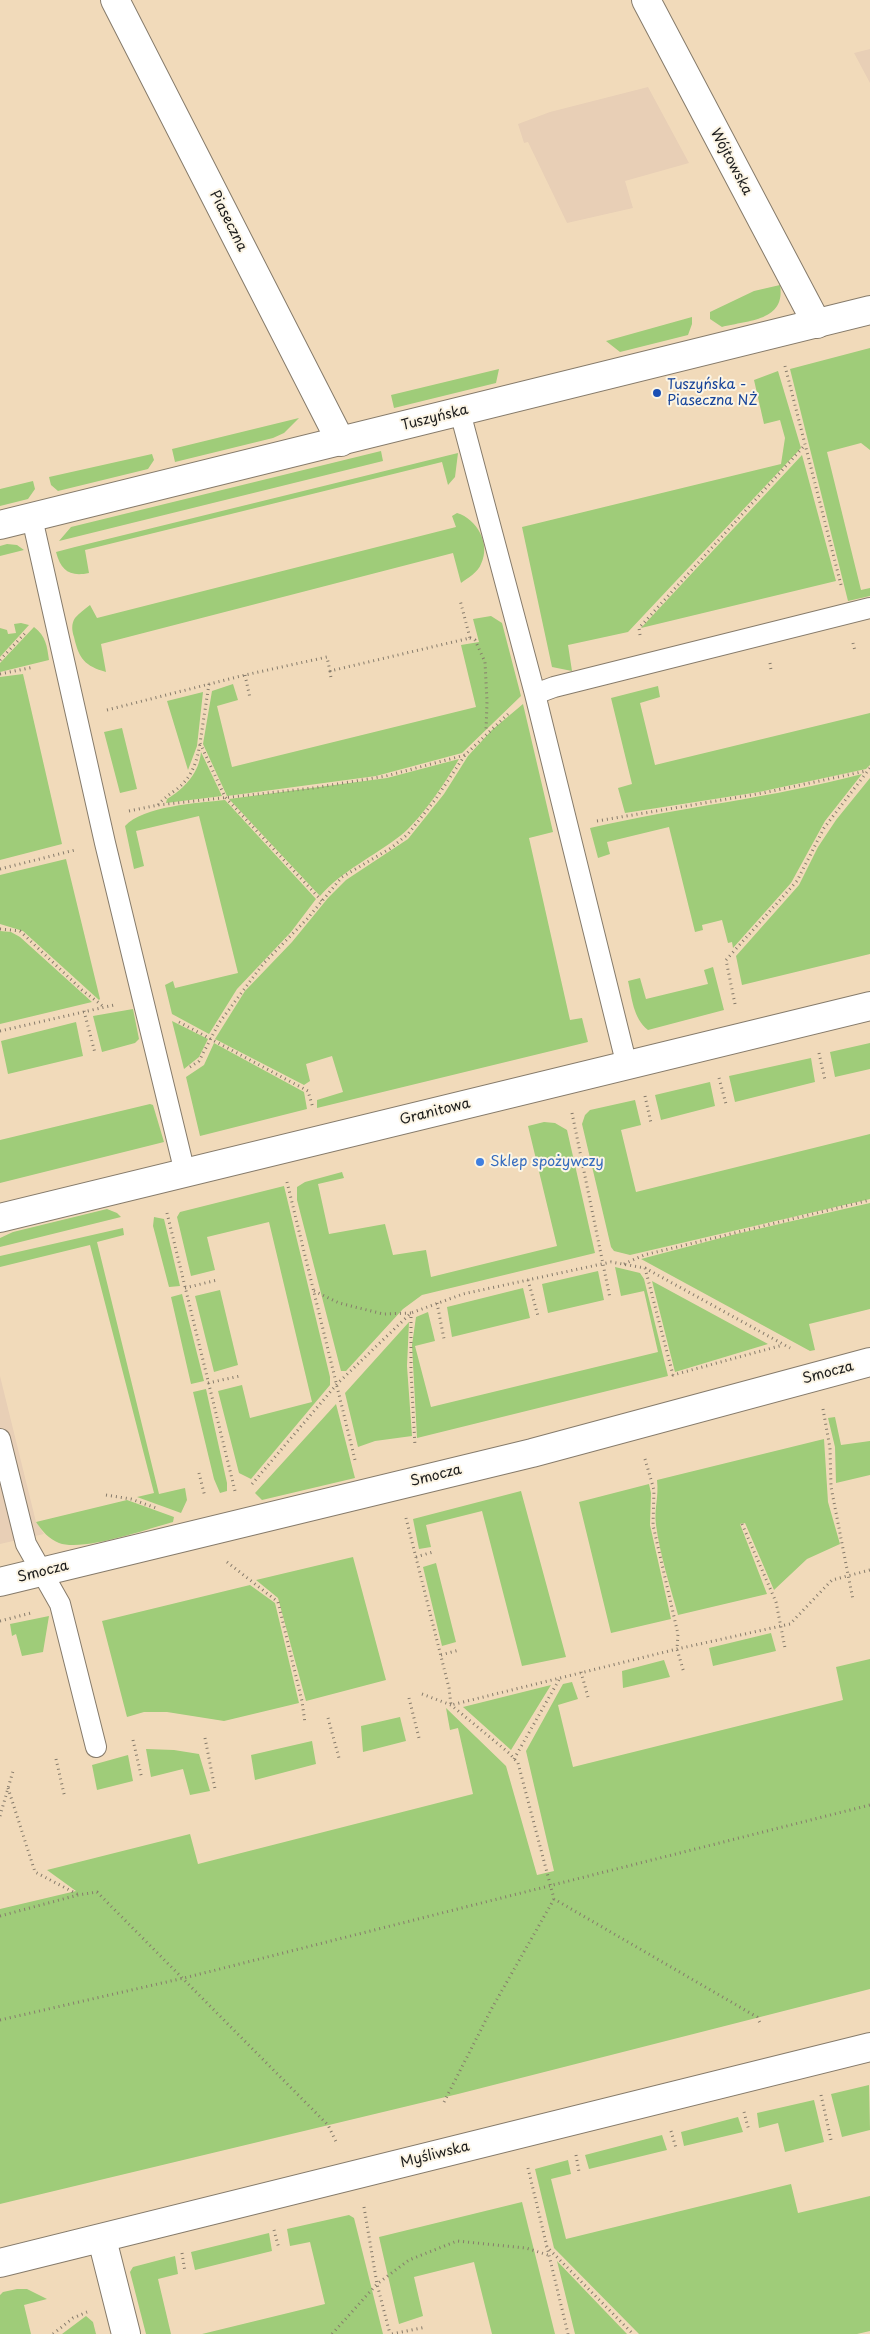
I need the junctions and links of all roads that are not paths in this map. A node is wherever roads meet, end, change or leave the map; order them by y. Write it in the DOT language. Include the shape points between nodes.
graph roads {
  1 [pos="115,0"];
  2 [pos="646,0"];
  3 [pos="870,310"];
  4 [pos="817,324"];
  5 [pos="460,412"];
  6 [pos="342,442"];
  7 [pos="32,518"];
  8 [pos="0,525"];
  9 [pos="870,608"];
  10 [pos="535,694"];
  11 [pos="870,1006"];
  12 [pos="627,1066"];
  13 [pos="185,1173"];
  14 [pos="0,1218"];
  15 [pos="870,1362"];
  16 [pos="0,1438"];
  17 [pos="42,1572"];
  18 [pos="0,1582"];
  19 [pos="96,1747"];
  20 [pos="870,2047"];
  21 [pos="102,2239"];
  22 [pos="0,2263"];
  23 [pos="126,2334"];
  1 -- 6 [label="street, Piaseczna"];
  2 -- 4 [label="street, Wójtowska"];
  3 -- 4 [label="street, Tuszyńska"];
  4 -- 5 [label="street, Tuszyńska"];
  5 -- 6 [label="street, Tuszyńska"];
  5 -- 10 [label="lane"];
  6 -- 7 [label="street, Tuszyńska"];
  7 -- 8 [label="street, Tuszyńska"];
  7 -- 13 [label="lane" via="105,843"];
  9 -- 10 [label="lane"];
  10 -- 12 [label="lane"];
  11 -- 12 [label="street, Granitowa"];
  12 -- 13 [label="street, Granitowa"];
  13 -- 14 [label="street, Granitowa"];
  15 -- 17 [label="street, Smocza" via="542,1450"];
  16 -- 17 [label="lane" via="26,1544"];
  17 -- 18 [label="street, Smocza"];
  17 -- 19 [label="lane" via="60,1604"];
  20 -- 21 [label="street, Myśliwska"];
  21 -- 22 [label="street, Myśliwska"];
  21 -- 23 [label="street"];
}
